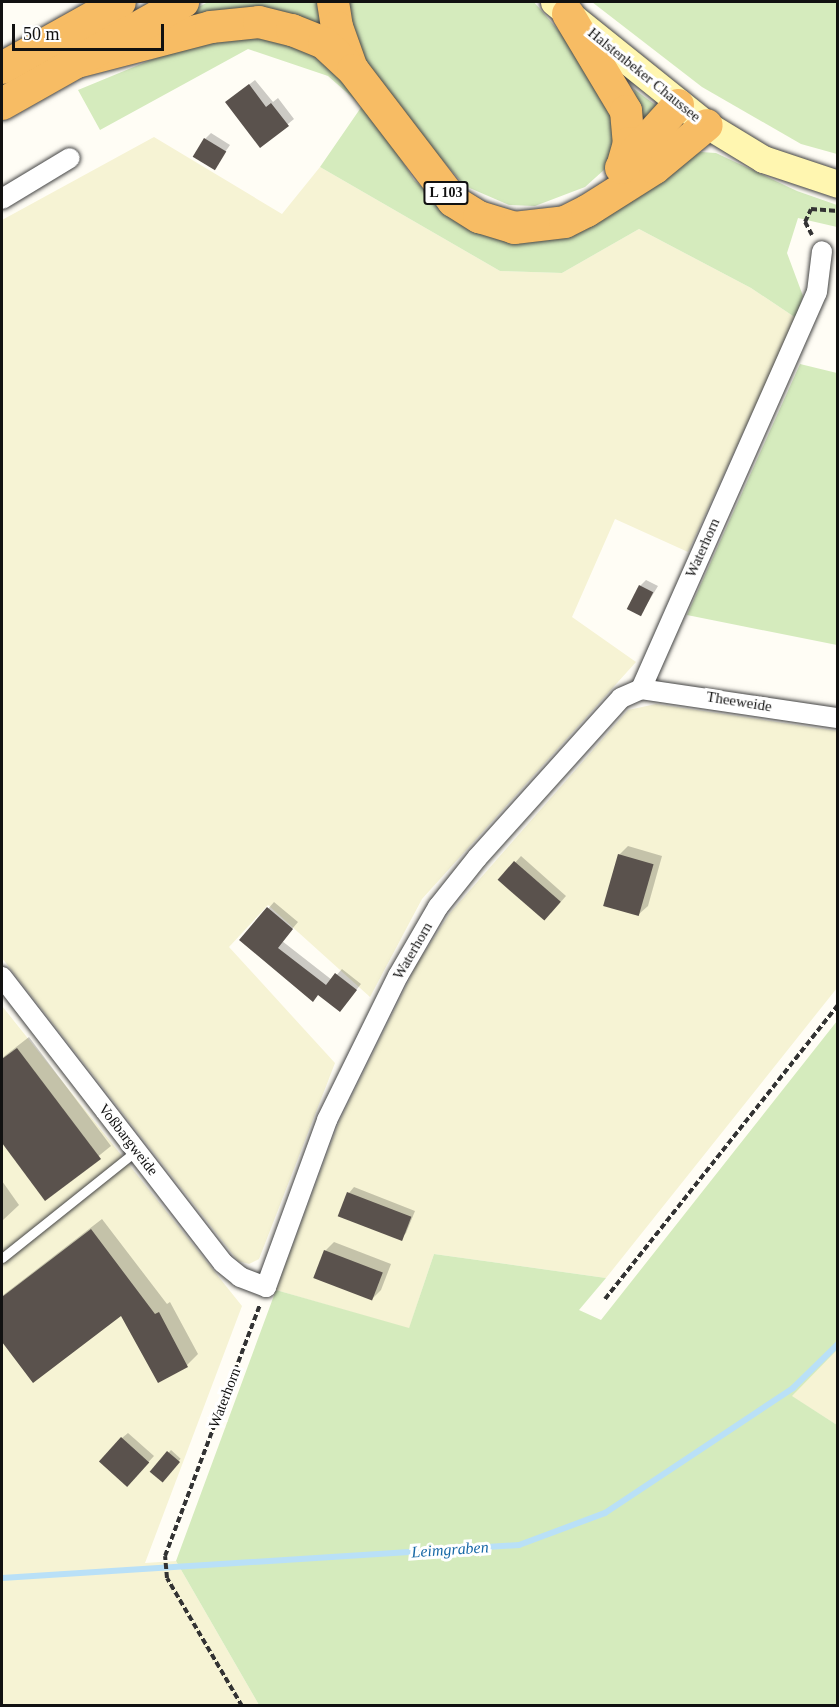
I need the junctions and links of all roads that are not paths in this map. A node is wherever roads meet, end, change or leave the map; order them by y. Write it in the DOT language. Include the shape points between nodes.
graph roads {
  1 [pos="120,2"];
  2 [pos="183,2"];
  3 [pos="333,2"];
  4 [pos="561,8"];
  5 [pos="73,63"];
  6 [pos="2,68"];
  7 [pos="353,70"];
  8 [pos="2,104"];
  9 [pos="678,105"];
  10 [pos="706,125"];
  11 [pos="70,158"];
  12 [pos="622,168"];
  13 [pos="837,184"];
  14 [pos="2,199"];
  15 [pos="587,211"];
  16 [pos="822,251"];
  17 [pos="641,689"];
  18 [pos="837,718"];
  19 [pos="2,977"];
  20 [pos="136,1151"];
  21 [pos="2,1258"];
  22 [pos="267,1287"];
  1 -- 6 [label="highway"];
  2 -- 5 [label="highway, L 103"];
  3 -- 7 [label="highway, L 103" via="337,27"];
  4 -- 9 [label="main road, Halstenbeker Chaussee"];
  4 -- 12 [label="highway, L 103" via="626,111 629,143"];
  5 -- 7 [label="highway, L 103" via="211,27 259,22 324,43"];
  5 -- 8 [label="highway, L 103"];
  7 -- 15 [label="highway, L 103" via="443,190 465,210 493,223 528,229 565,222"];
  9 -- 10 [label="main road, Halstenbeker Chaussee"];
  9 -- 12 [label="highway, L 103"];
  10 -- 13 [label="main road, Halstenbeker Chaussee" via="763,159"];
  10 -- 15 [label="highway, L 103" via="654,168"];
  11 -- 14 [label="street"];
  12 -- 15 [label="highway, L 103"];
  16 -- 17 [label="street, Waterhorn" via="817,292"];
  17 -- 18 [label="street, Theeweide"];
  17 -- 22 [label="street, Waterhorn" via="621,698 477,858 438,908 398,976 327,1120"];
  19 -- 20 [label="street, Voßbargweide"];
  20 -- 21 [label="lane"];
  20 -- 22 [label="street, Voßbargweide" via="223,1263 240,1277"];
}
